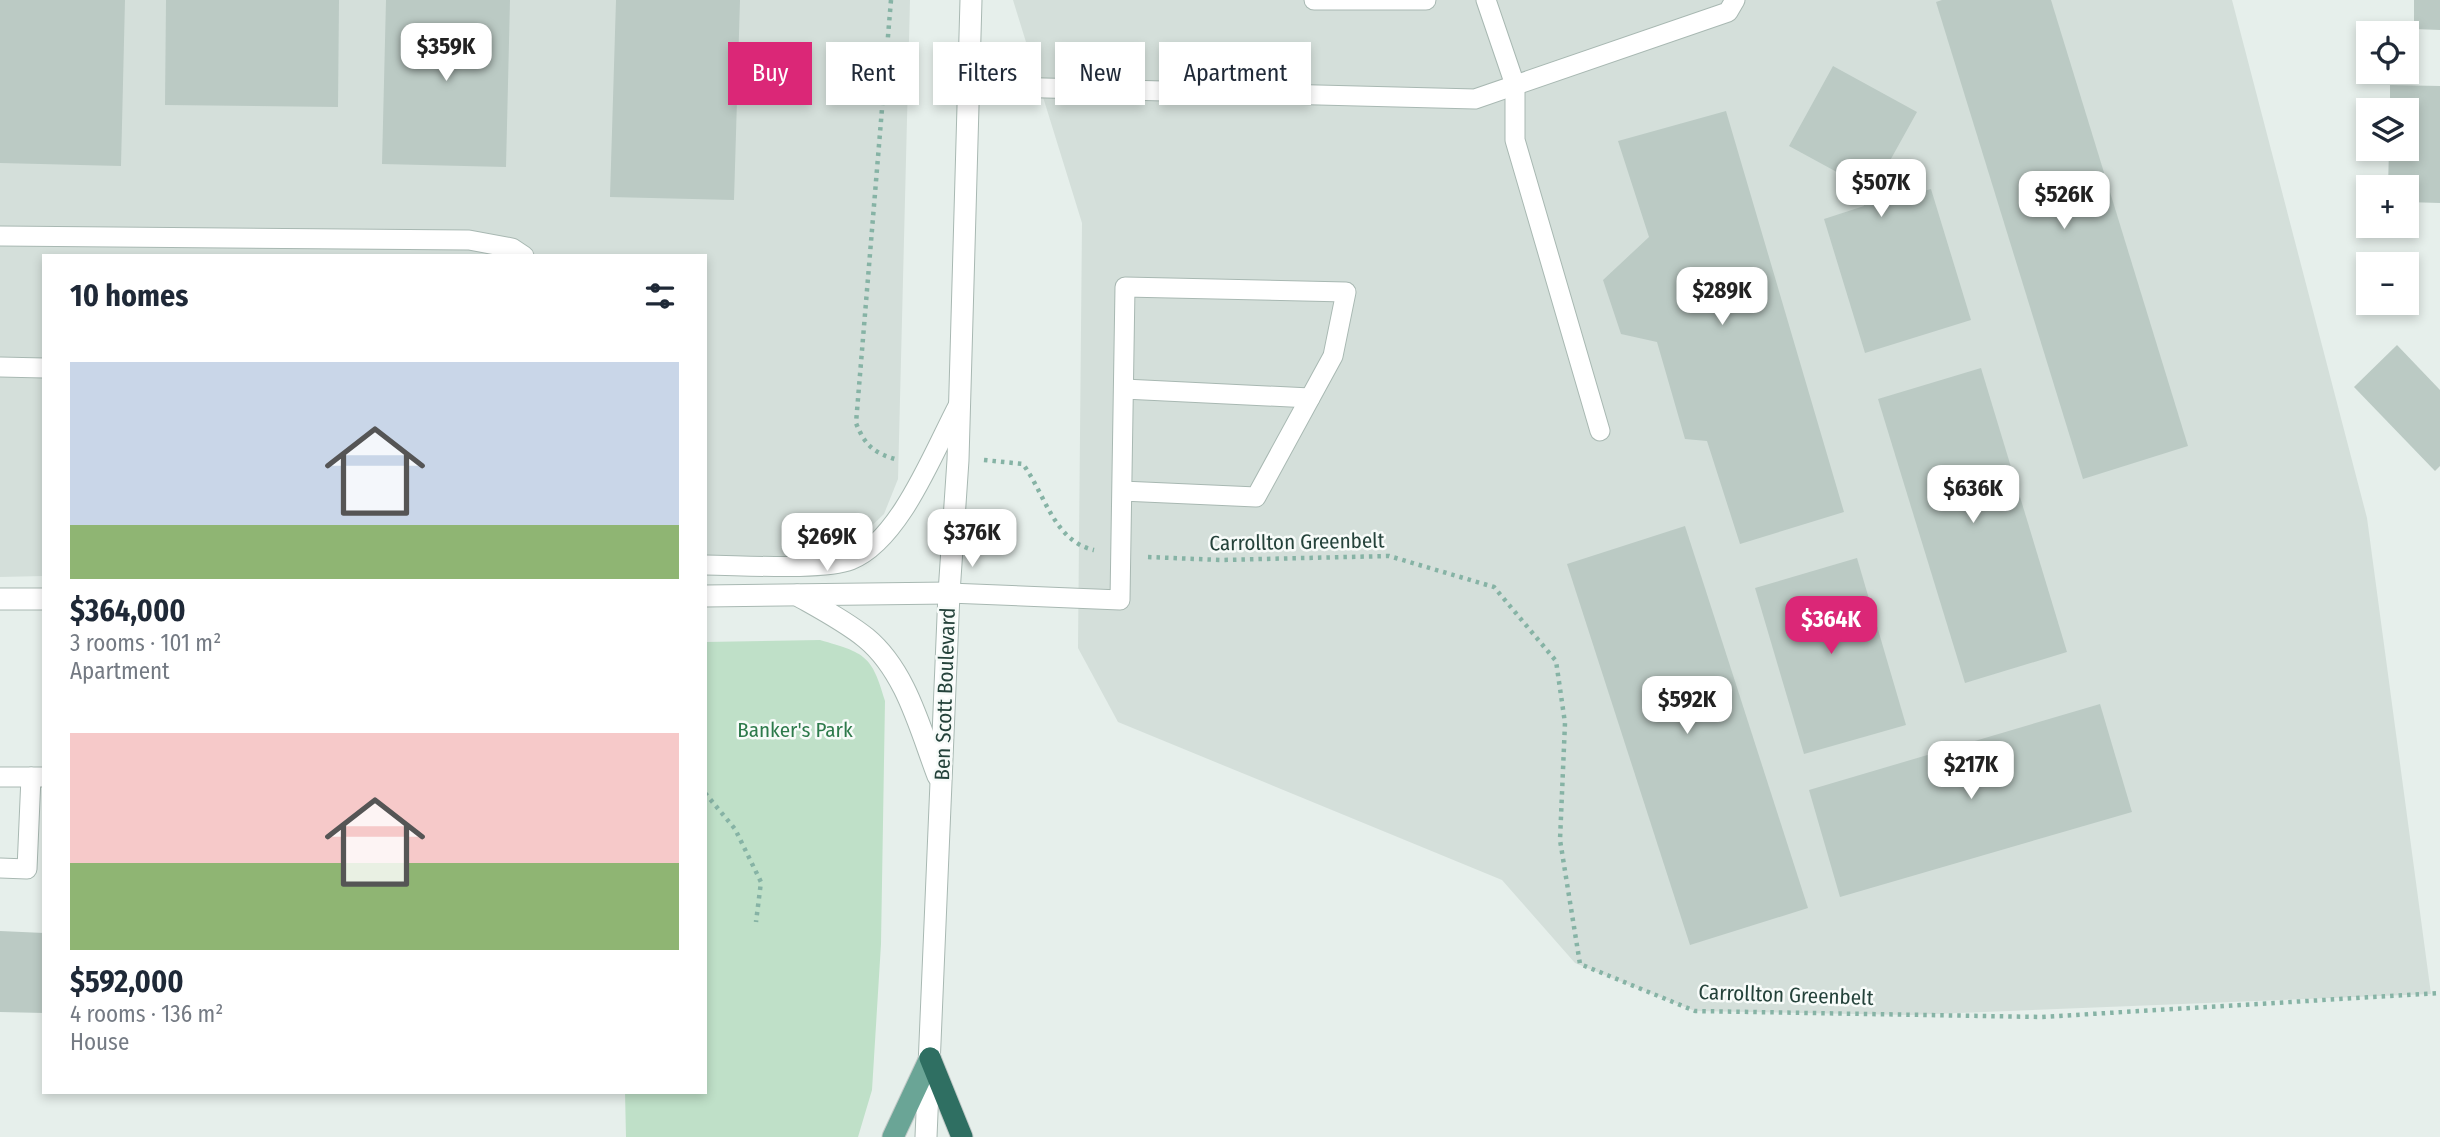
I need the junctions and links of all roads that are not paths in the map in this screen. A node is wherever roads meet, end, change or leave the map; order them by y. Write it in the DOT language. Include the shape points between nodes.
graph roads {
  1 [pos="971,0"];
  2 [pos="1314,0"];
  3 [pos="1426,0"];
  4 [pos="1486,0"];
  5 [pos="1735,0"];
  6 [pos="970,42"];
  7 [pos="1515,85"];
  8 [pos="1041,88"];
  9 [pos="968,105"];
  10 [pos="0,236"];
  11 [pos="438,247"];
  12 [pos="521,254"];
  13 [pos="0,367"];
  14 [pos="42,368"];
  15 [pos="1124,388"];
  16 [pos="1310,398"];
  17 [pos="960,401"];
  18 [pos="1600,431"];
  19 [pos="1122,491"];
  20 [pos="707,565"];
  21 [pos="949,593"];
  22 [pos="797,594"];
  23 [pos="707,596"];
  24 [pos="0,599"];
  25 [pos="42,599"];
  26 [pos="0,777"];
  27 [pos="38,777"];
  28 [pos="941,783"];
  29 [pos="0,868"];
  30 [pos="930,1058"];
  31 [pos="893,1137"];
  32 [pos="926,1137"];
  33 [pos="962,1137"];
  1 -- 6 [label="street, Ben Scott Boulevard"];
  2 -- 3 [label="lane"];
  4 -- 7 [label="lane"];
  5 -- 7 [label="lane" via="1728,12"];
  7 -- 8 [label="lane" via="1475,99"];
  7 -- 18 [label="lane" via="1515,140"];
  9 -- 17 [label="street, Ben Scott Boulevard"];
  10 -- 11 [label="lane"];
  11 -- 12 [label="lane" via="468,240 512,248"];
  13 -- 14 [label="lane"];
  15 -- 16 [label="lane"];
  15 -- 16 [label="lane" via="1125,287 1346,292 1333,356"];
  15 -- 19 [label="lane"];
  16 -- 19 [label="lane" via="1256,497"];
  17 -- 20 [label="lane" via="892,526 870,548 851,560 828,565"];
  17 -- 21 [label="street, Ben Scott Boulevard"];
  19 -- 21 [label="lane" via="1120,600"];
  21 -- 22 [label="street"];
  21 -- 28 [label="street, Ben Scott Boulevard"];
  22 -- 23 [label="street"];
  22 -- 28 [label="street" via="867,638 888,662 904,687"];
  24 -- 25 [label="street"];
  26 -- 27 [label="lane"];
  27 -- 29 [label="lane" via="27,869"];
  28 -- 30 [label="street, Ben Scott Boulevard"];
  30 -- 31 [label="main road"];
  30 -- 32 [label="street, Ben Scott Boulevard"];
  30 -- 33 [label="highway"];
}
